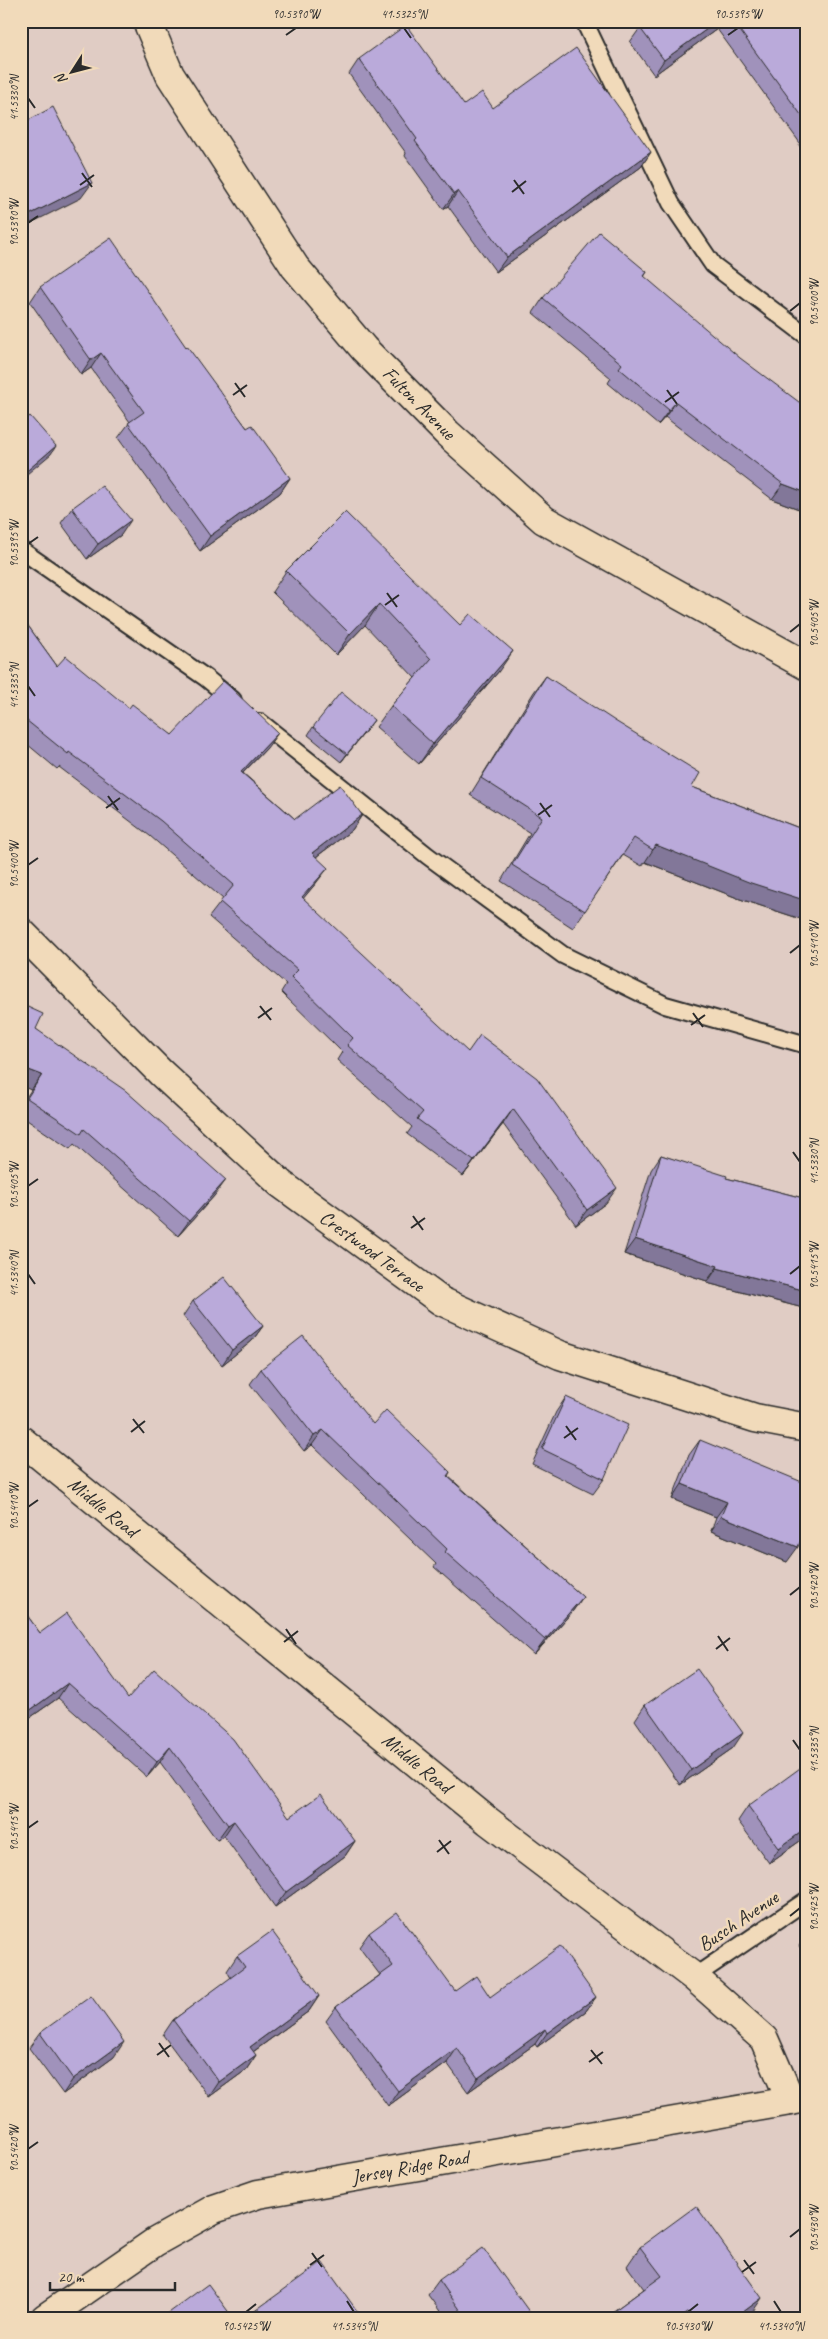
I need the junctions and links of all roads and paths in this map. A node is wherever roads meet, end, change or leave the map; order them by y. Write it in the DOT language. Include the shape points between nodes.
graph roads {
  1 [pos="147,21"];
  2 [pos="584,21"];
  3 [pos="807,336"];
  4 [pos="21,550"];
  5 [pos="807,666"];
  6 [pos="21,932"];
  7 [pos="807,1045"];
  8 [pos="807,1428"];
  9 [pos="21,1440"];
  10 [pos="807,1900"];
  11 [pos="694,1977"];
  12 [pos="799,2099"];
  13 [pos="45,2318"];
  1 -- 5 [label="street, Fulton Avenue" via="170,75 295,267 364,348 447,433 544,520"];
  2 -- 3 [label="lane" via="671,203 713,265"];
  4 -- 7 [label="lane" via="206,678 428,856 563,955 665,1005"];
  6 -- 8 [label="street, Crestwood Terrace" via="161,1073 281,1184 440,1301 560,1355 755,1418"];
  9 -- 11 [label="street, Middle Road" via="488,1821"];
  10 -- 11 [label="lane, Busch Avenue"];
  11 -- 12 [label="street, Middle Road" via="764,2039"];
  12 -- 13 [label="street, Jersey Ridge Road" via="258,2194 214,2209 155,2242"];
}
